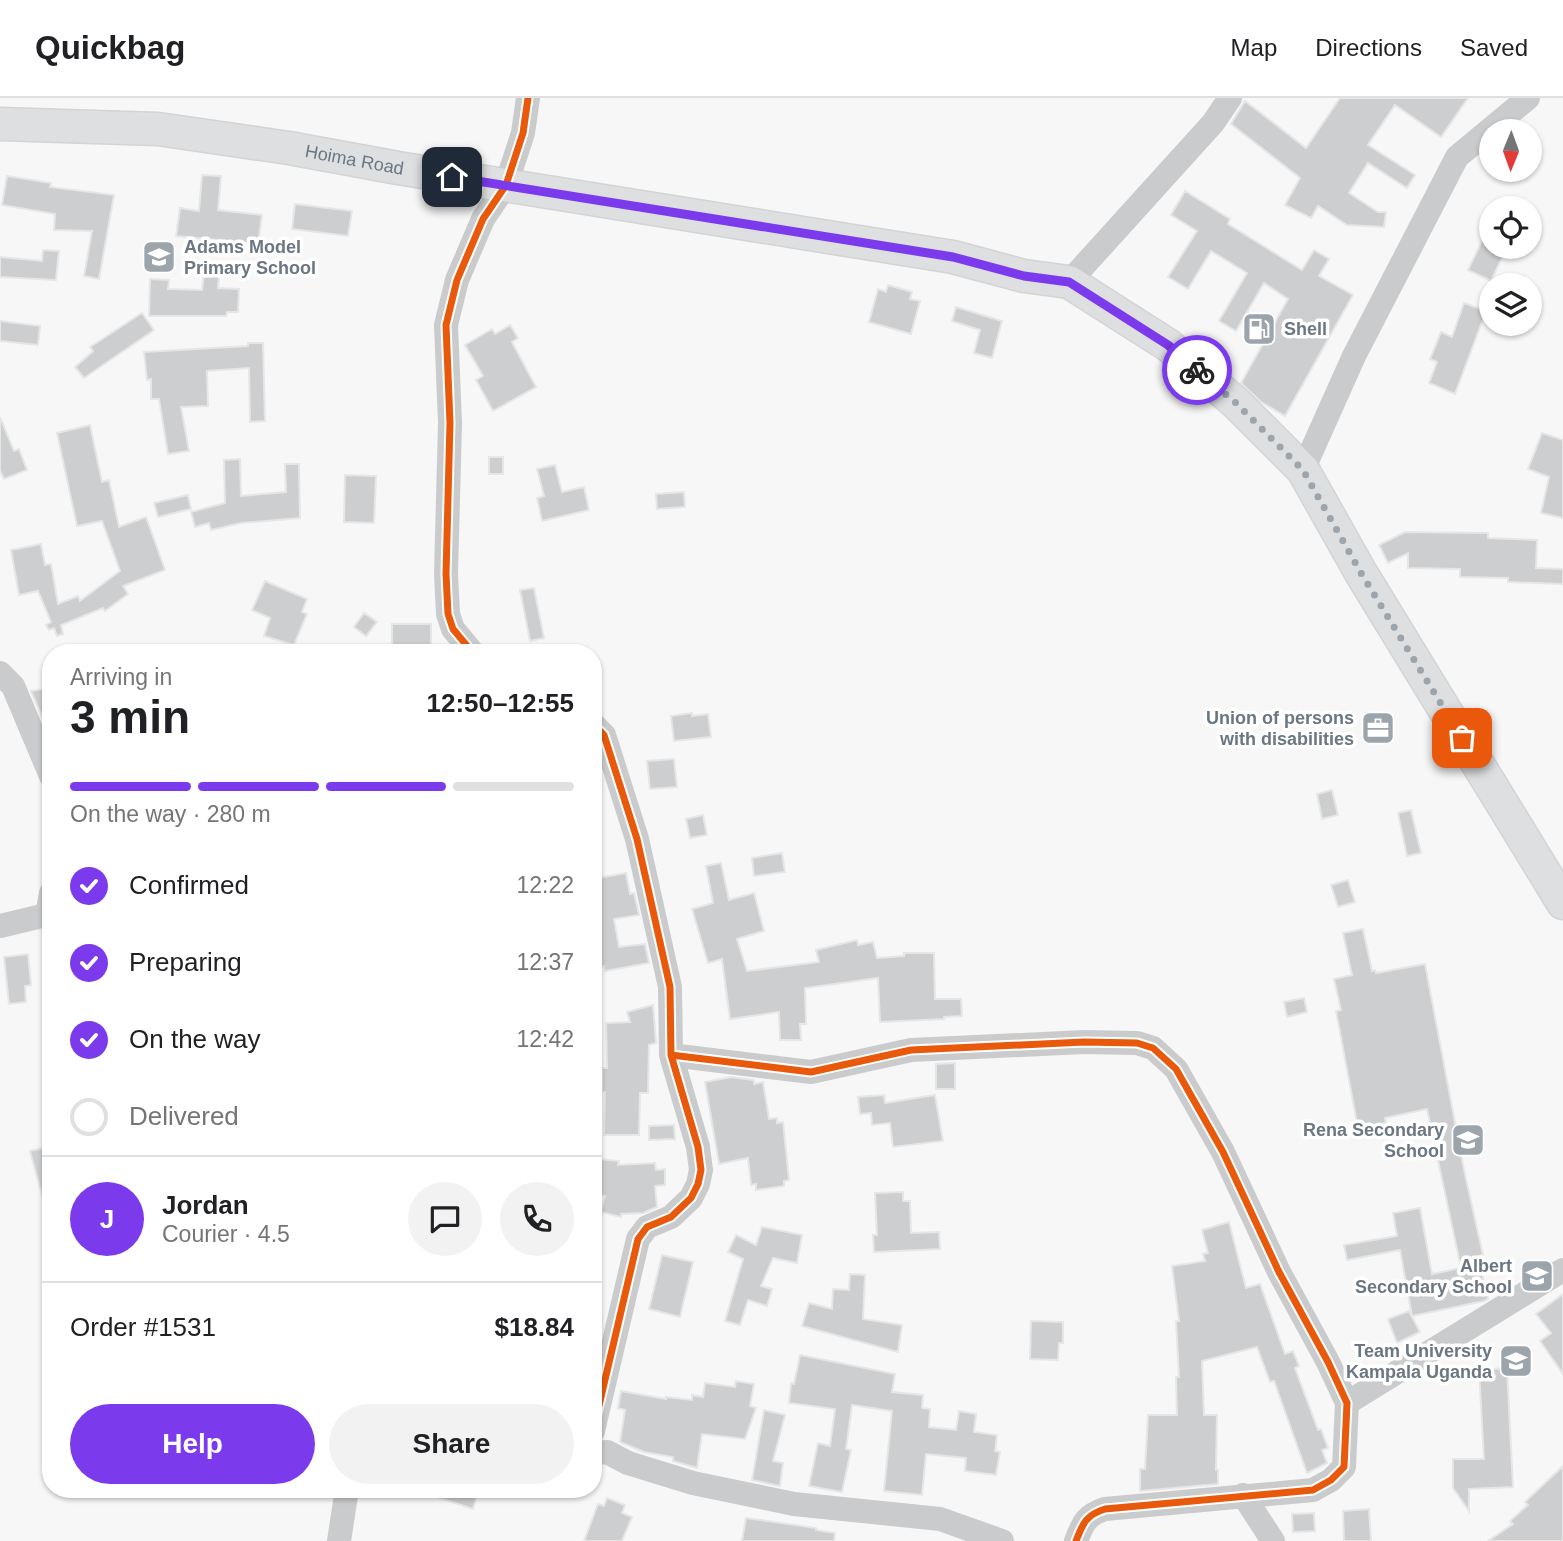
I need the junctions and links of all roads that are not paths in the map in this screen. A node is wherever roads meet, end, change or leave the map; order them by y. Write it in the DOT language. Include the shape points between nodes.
graph roads {
  1 [pos="528,98"];
  2 [pos="1230,98"];
  3 [pos="1528,98"];
  4 [pos="0,124"];
  5 [pos="506,185"];
  6 [pos="1069,282"];
  7 [pos="1303,470"];
  8 [pos="465,644"];
  9 [pos="0,673"];
  10 [pos="602,733"];
  11 [pos="42,755"];
  12 [pos="1563,902"];
  13 [pos="42,916"];
  14 [pos="0,926"];
  15 [pos="671,1055"];
  16 [pos="1563,1270"];
  17 [pos="602,1393"];
  18 [pos="1347,1403"];
  19 [pos="602,1452"];
  20 [pos="1243,1495"];
  21 [pos="346,1498"];
  22 [pos="339,1541"];
  23 [pos="1002,1541"];
  24 [pos="1076,1541"];
  25 [pos="1273,1541"];
  1 -- 5 [label="street" via="523,133"];
  2 -- 6 [label="street" via="1213,123"];
  3 -- 7 [label="street" via="1457,157 1354,356"];
  4 -- 5 [label="main road, Hoima Road" via="158,130"];
  5 -- 6 [label="main road, Hoima Road" via="953,257 1024,276"];
  5 -- 8 [label="street" via="483,219 457,281 446,325 448,614"];
  6 -- 7 [label="main road, Hoima Road" via="1168,345 1236,403"];
  7 -- 12 [label="main road, Hoima Road"];
  9 -- 11 [label="street" via="13,686"];
  10 -- 15 [label="street" via="636,839 670,987"];
  13 -- 14 [label="street"];
  15 -- 17 [label="street" via="701,1170 691,1198 671,1217 647,1227 638,1239"];
  15 -- 18 [label="street" via="811,1072 911,1050 1084,1042 1137,1043 1153,1048 1176,1069 1223,1152"];
  16 -- 18 [label="street"];
  18 -- 20 [label="street" via="1345,1467 1331,1480 1313,1490"];
  19 -- 23 [label="street" via="693,1483 794,1504 940,1519"];
  20 -- 24 [label="street" via="1105,1509 1084,1519"];
  20 -- 25 [label="street"];
  21 -- 22 [label="street"];
}
